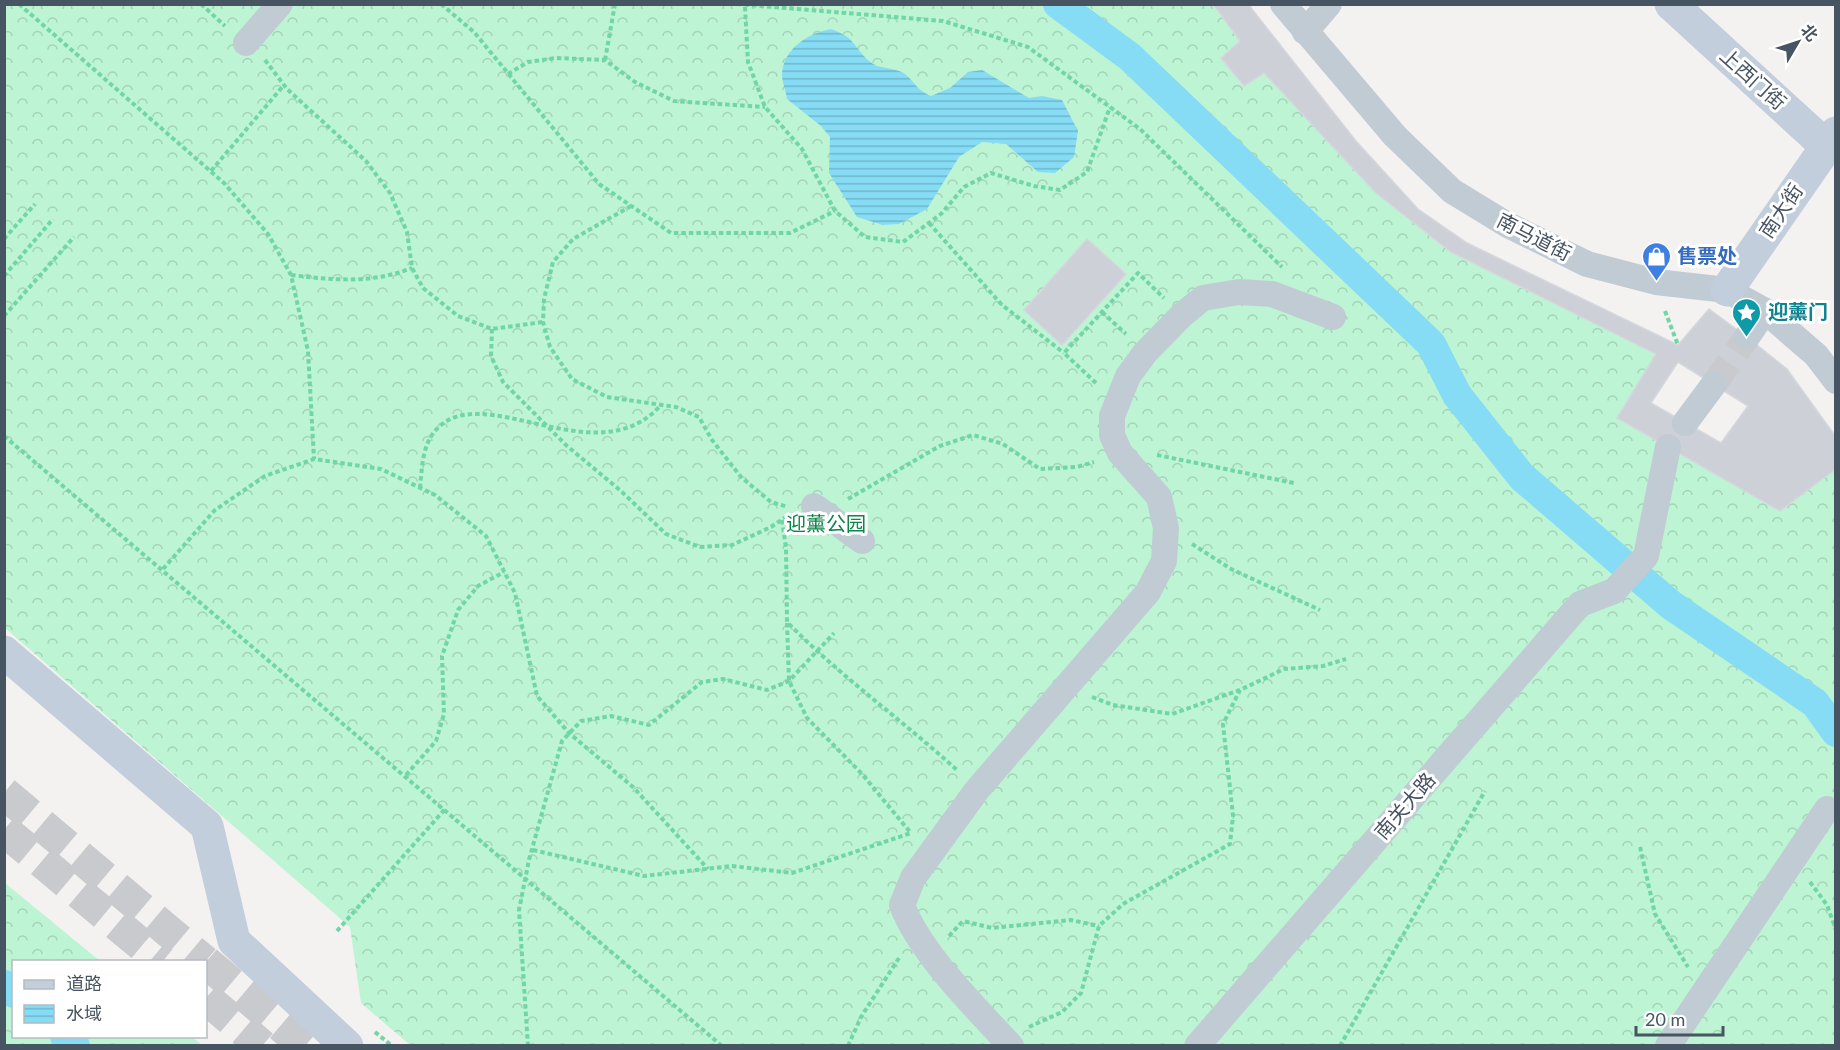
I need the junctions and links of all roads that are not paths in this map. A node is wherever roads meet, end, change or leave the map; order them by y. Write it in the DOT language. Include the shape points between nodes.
graph roads {
  1 [pos="280,4"];
  2 [pos="1283,4"];
  3 [pos="1329,4"];
  4 [pos="1671,4"];
  5 [pos="1305,32"];
  6 [pos="246,43"];
  7 [pos="1832,144"];
  8 [pos="1727,290"];
  9 [pos="1765,311"];
  10 [pos="1333,317"];
  11 [pos="1747,337"];
  12 [pos="1836,381"];
  13 [pos="1714,384"];
  14 [pos="1685,423"];
  15 [pos="1668,447"];
  16 [pos="814,506"];
  17 [pos="862,541"];
  18 [pos="4,652"];
  19 [pos="1827,809"];
  20 [pos="1017,1039"];
  21 [pos="347,1046"];
  22 [pos="1197,1046"];
  23 [pos="1668,1046"];
  1 -- 6 [label="street"];
  2 -- 5 [label="street, 南马道街"];
  3 -- 5 [label="street"];
  4 -- 7 [label="street, 上西门街"];
  5 -- 8 [label="street, 南马道街" via="1395,136 1452,191 1506,224 1587,264 1656,282"];
  7 -- 8 [label="street, 南大街"];
  8 -- 9 [label="street, 南马道街"];
  9 -- 11 [label="street"];
  9 -- 12 [label="street, 南马道街" via="1816,354"];
  10 -- 20 [label="street" via="1272,294 1239,292 1203,298 1145,353 1128,376 1112,416 1112,435 1120,453 1159,497 1166,528 1164,561 1148,592 978,790 913,878 903,905 916,933 974,1006"];
  13 -- 14 [label="street"];
  15 -- 22 [label="street, 南关大路" via="1646,556 1614,591 1580,604"];
  16 -- 17 [label="street"];
  18 -- 21 [label="street" via="207,826 234,941"];
  19 -- 23 [label="street"];
}
